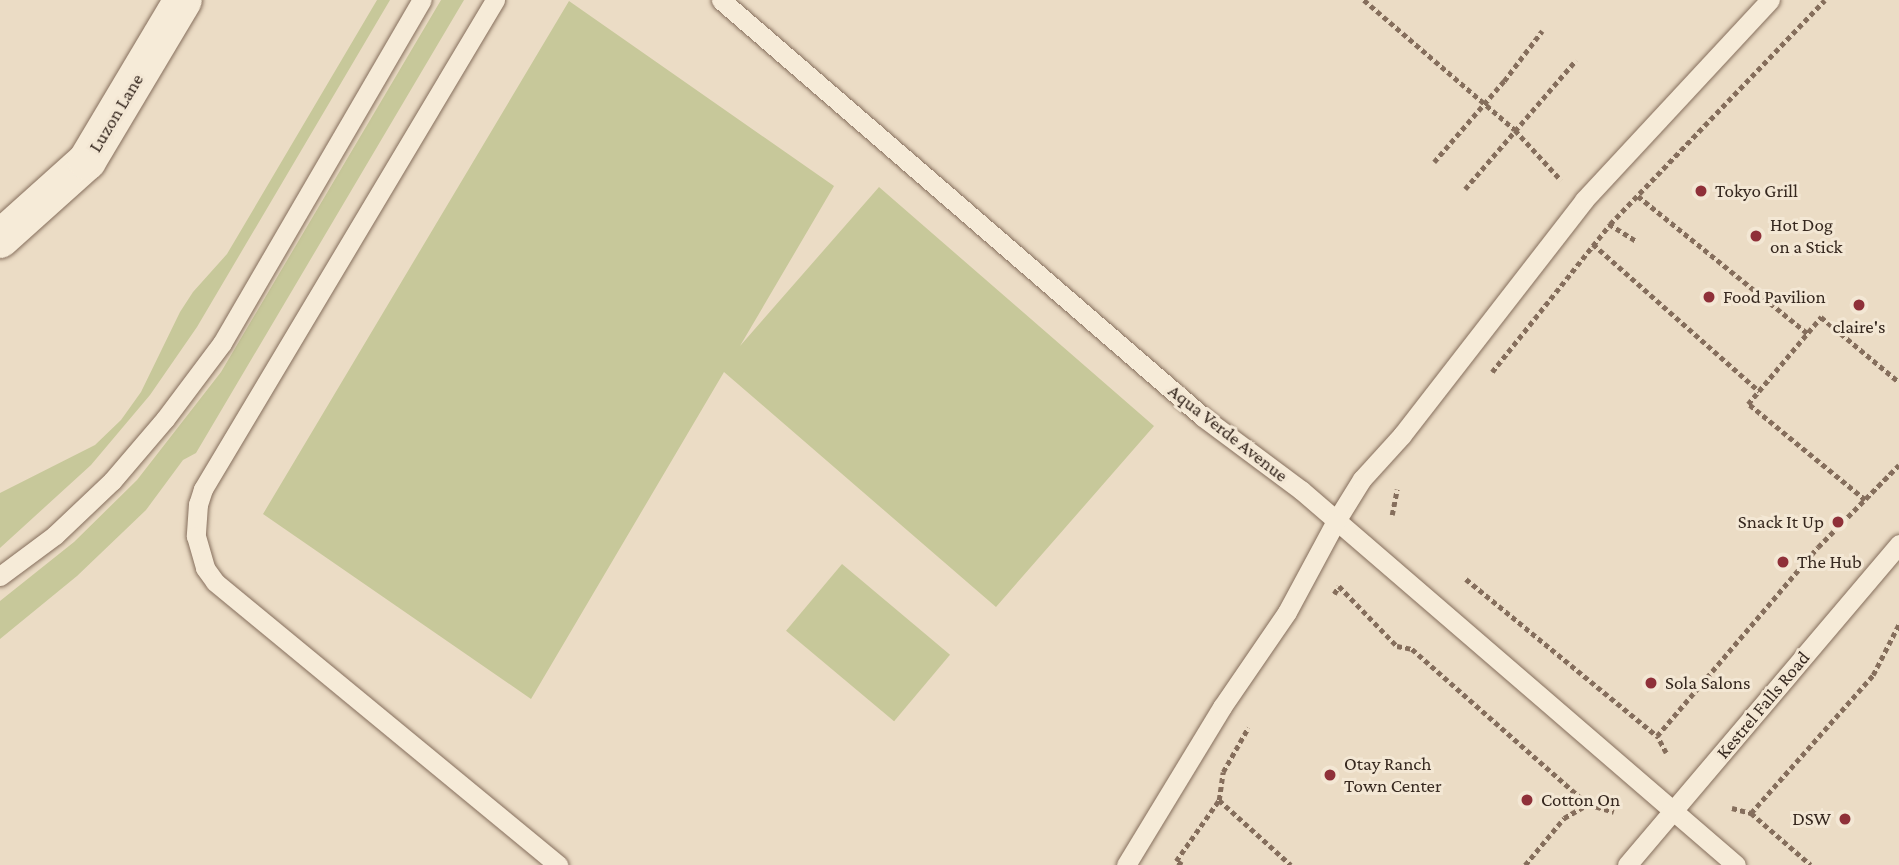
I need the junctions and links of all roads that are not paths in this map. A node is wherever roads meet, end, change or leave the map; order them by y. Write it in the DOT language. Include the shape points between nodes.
graph roads {
  1 [pos="183,0"];
  2 [pos="422,0"];
  3 [pos="495,0"];
  4 [pos="721,0"];
  5 [pos="1770,0"];
  6 [pos="0,239"];
  7 [pos="1336,520"];
  8 [pos="1899,544"];
  9 [pos="0,576"];
  10 [pos="1672,810"];
  11 [pos="548,862"];
  12 [pos="1126,865"];
  13 [pos="1627,865"];
  14 [pos="1737,865"];
  1 -- 6 [label="street, Luzon Lane" via="87,160"];
  2 -- 9 [label="lane" via="222,343 112,481 55,535"];
  3 -- 11 [label="lane" via="203,489 195,520 202,560 215,582"];
  4 -- 7 [label="lane, Aqua Verde Avenue" via="1203,417"];
  5 -- 7 [label="lane" via="1584,200 1402,435 1362,479"];
  7 -- 10 [label="lane, Aqua Verde Avenue"];
  7 -- 12 [label="lane" via="1287,612 1222,707"];
  8 -- 10 [label="lane, Kestrel Falls Road"];
  10 -- 13 [label="lane, Kestrel Falls Road"];
  10 -- 14 [label="lane, Aqua Verde Avenue"];
}
